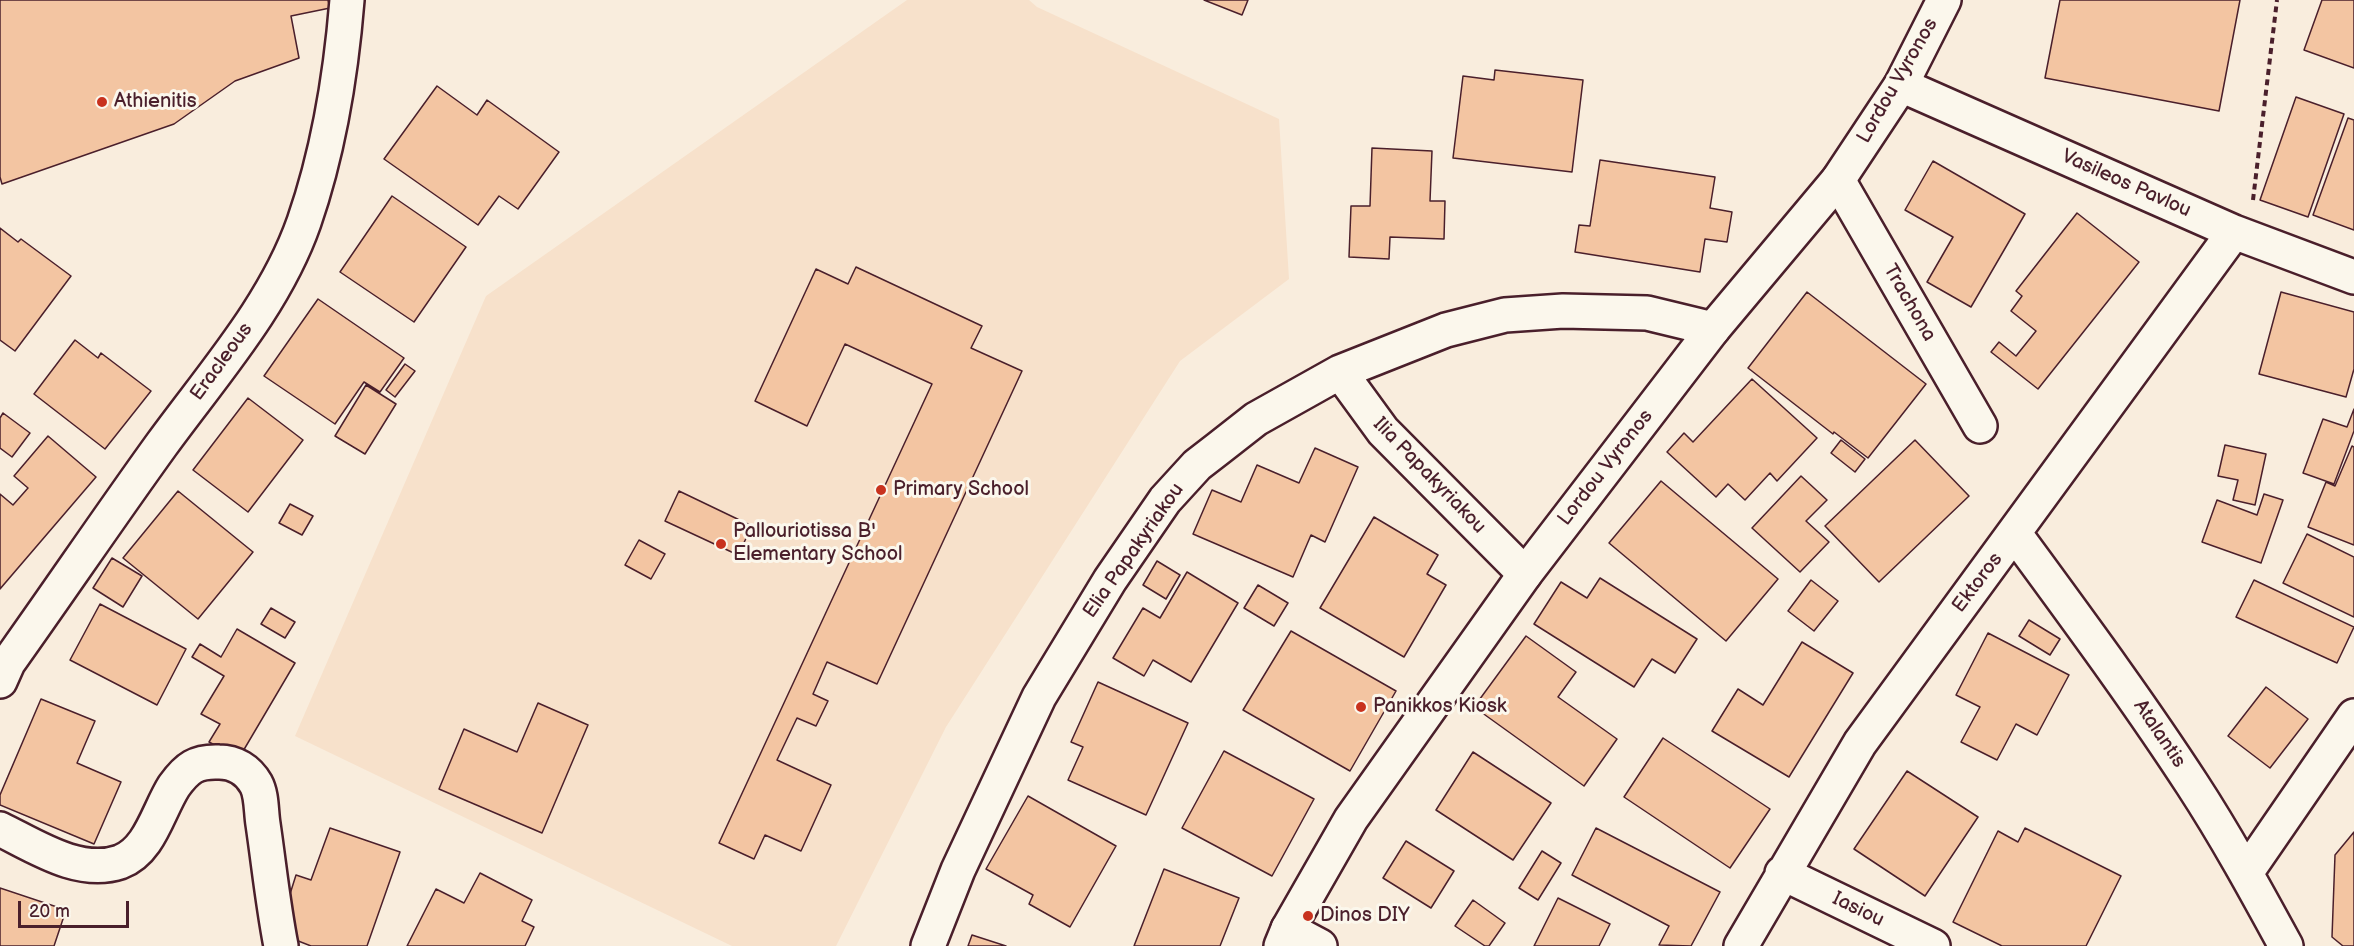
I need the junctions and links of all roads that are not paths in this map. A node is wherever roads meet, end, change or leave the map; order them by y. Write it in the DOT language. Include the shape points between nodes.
graph roads {
  1 [pos="347,0"];
  2 [pos="1944,0"];
  3 [pos="1901,84"];
  4 [pos="1838,180"];
  5 [pos="2241,234"];
  6 [pos="2354,277"];
  7 [pos="1713,329"];
  8 [pos="1340,372"];
  9 [pos="1980,426"];
  10 [pos="2014,534"];
  11 [pos="1525,574"];
  12 [pos="3,667"];
  13 [pos="2354,716"];
  14 [pos="0,829"];
  15 [pos="1782,873"];
  16 [pos="2246,873"];
  17 [pos="1285,938"];
  18 [pos="281,946"];
  19 [pos="928,946"];
  20 [pos="1320,946"];
  21 [pos="1741,946"];
  22 [pos="1933,946"];
  23 [pos="2286,946"];
  1 -- 12 [label="street, Eracleous" via="330,130 303,223 277,283"];
  2 -- 3 [label="street, Lordou Vyronos"];
  3 -- 4 [label="street, Lordou Vyronos"];
  3 -- 5 [label="street, Vasileos Pavlou"];
  4 -- 7 [label="street, Lordou Vyronos"];
  4 -- 9 [label="street, Trachona"];
  5 -- 6 [label="street, Vasileos Pavlou"];
  5 -- 10 [label="street, Ektoros"];
  7 -- 8 [label="street, Elia Papakyriakou" via="1647,313 1563,311 1505,315 1446,330"];
  7 -- 11 [label="street, Lordou Vyronos"];
  8 -- 11 [label="street, Ilia Papakyriakou" via="1383,431"];
  8 -- 19 [label="street, Elia Papakyriakou" via="1256,419 1197,465 1165,500 1110,580 1039,697 958,870"];
  10 -- 15 [label="street, Ektoros" via="1860,743"];
  10 -- 16 [label="street, Atalantis" via="2126,686"];
  11 -- 17 [label="street, Lordou Vyronos" via="1351,819"];
  13 -- 16 [label="street"];
  14 -- 18 [label="street" via="83,864 104,866 122,862 139,851 189,767 209,761 243,768 257,787"];
  15 -- 21 [label="street, Ektoros"];
  15 -- 22 [label="street, Iasiou"];
  16 -- 23 [label="street, Atalantis"];
  17 -- 20 [label="street"];
}
